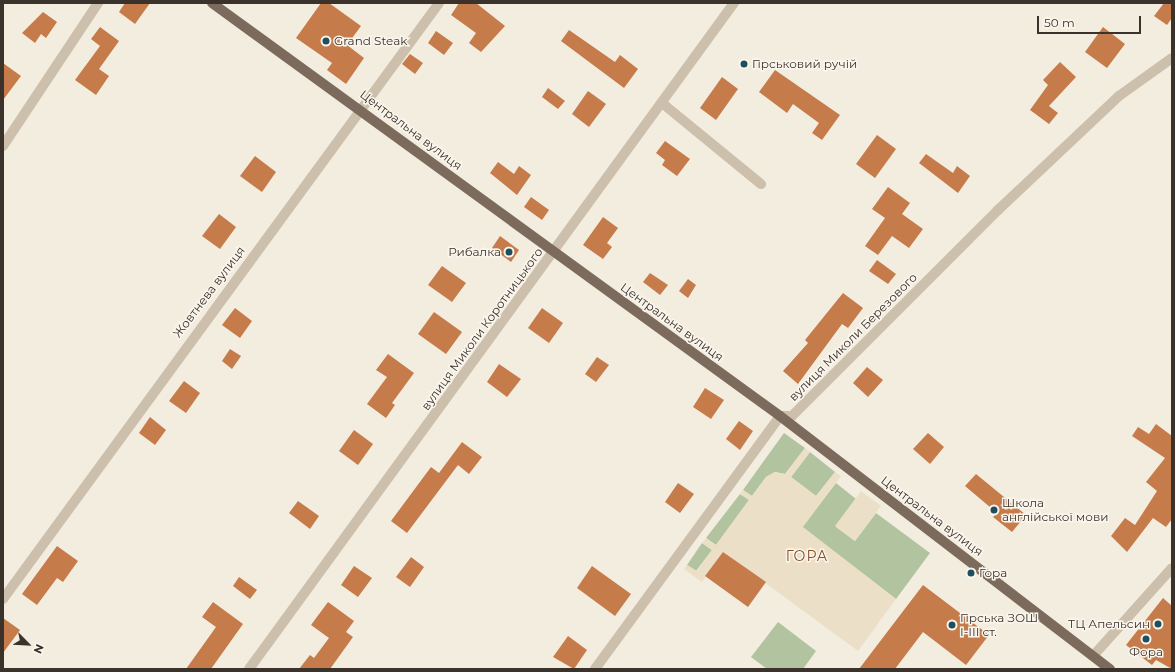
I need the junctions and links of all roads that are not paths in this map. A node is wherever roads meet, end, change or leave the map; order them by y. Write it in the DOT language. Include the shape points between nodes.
graph roads {
  1 [pos="98,3"];
  2 [pos="212,3"];
  3 [pos="439,3"];
  4 [pos="734,3"];
  5 [pos="1172,58"];
  6 [pos="662,103"];
  7 [pos="363,109"];
  8 [pos="3,146"];
  9 [pos="761,184"];
  10 [pos="554,252"];
  11 [pos="780,416"];
  12 [pos="1172,568"];
  13 [pos="3,599"];
  14 [pos="1093,656"];
  15 [pos="249,669"];
  16 [pos="595,669"];
  17 [pos="1110,669"];
  1 -- 8 [label="street"];
  2 -- 7 [label="main road, Центральна вулиця"];
  3 -- 7 [label="street, Жовтнева вулиця"];
  4 -- 6 [label="street, вулиця Миколи Коротницького"];
  5 -- 11 [label="street, вулиця Миколи Березового" via="1119,96 1003,205 792,416"];
  6 -- 9 [label="street"];
  6 -- 10 [label="street, вулиця Миколи Коротницького"];
  7 -- 10 [label="main road, Центральна вулиця"];
  7 -- 13 [label="street, Жовтнева вулиця" via="181,352"];
  10 -- 11 [label="main road, Центральна вулиця"];
  10 -- 15 [label="street, вулиця Миколи Коротницького"];
  11 -- 14 [label="main road, Центральна вулиця"];
  11 -- 16 [label="street"];
  12 -- 14 [label="street"];
  14 -- 17 [label="main road, Центральна вулиця"];
}
